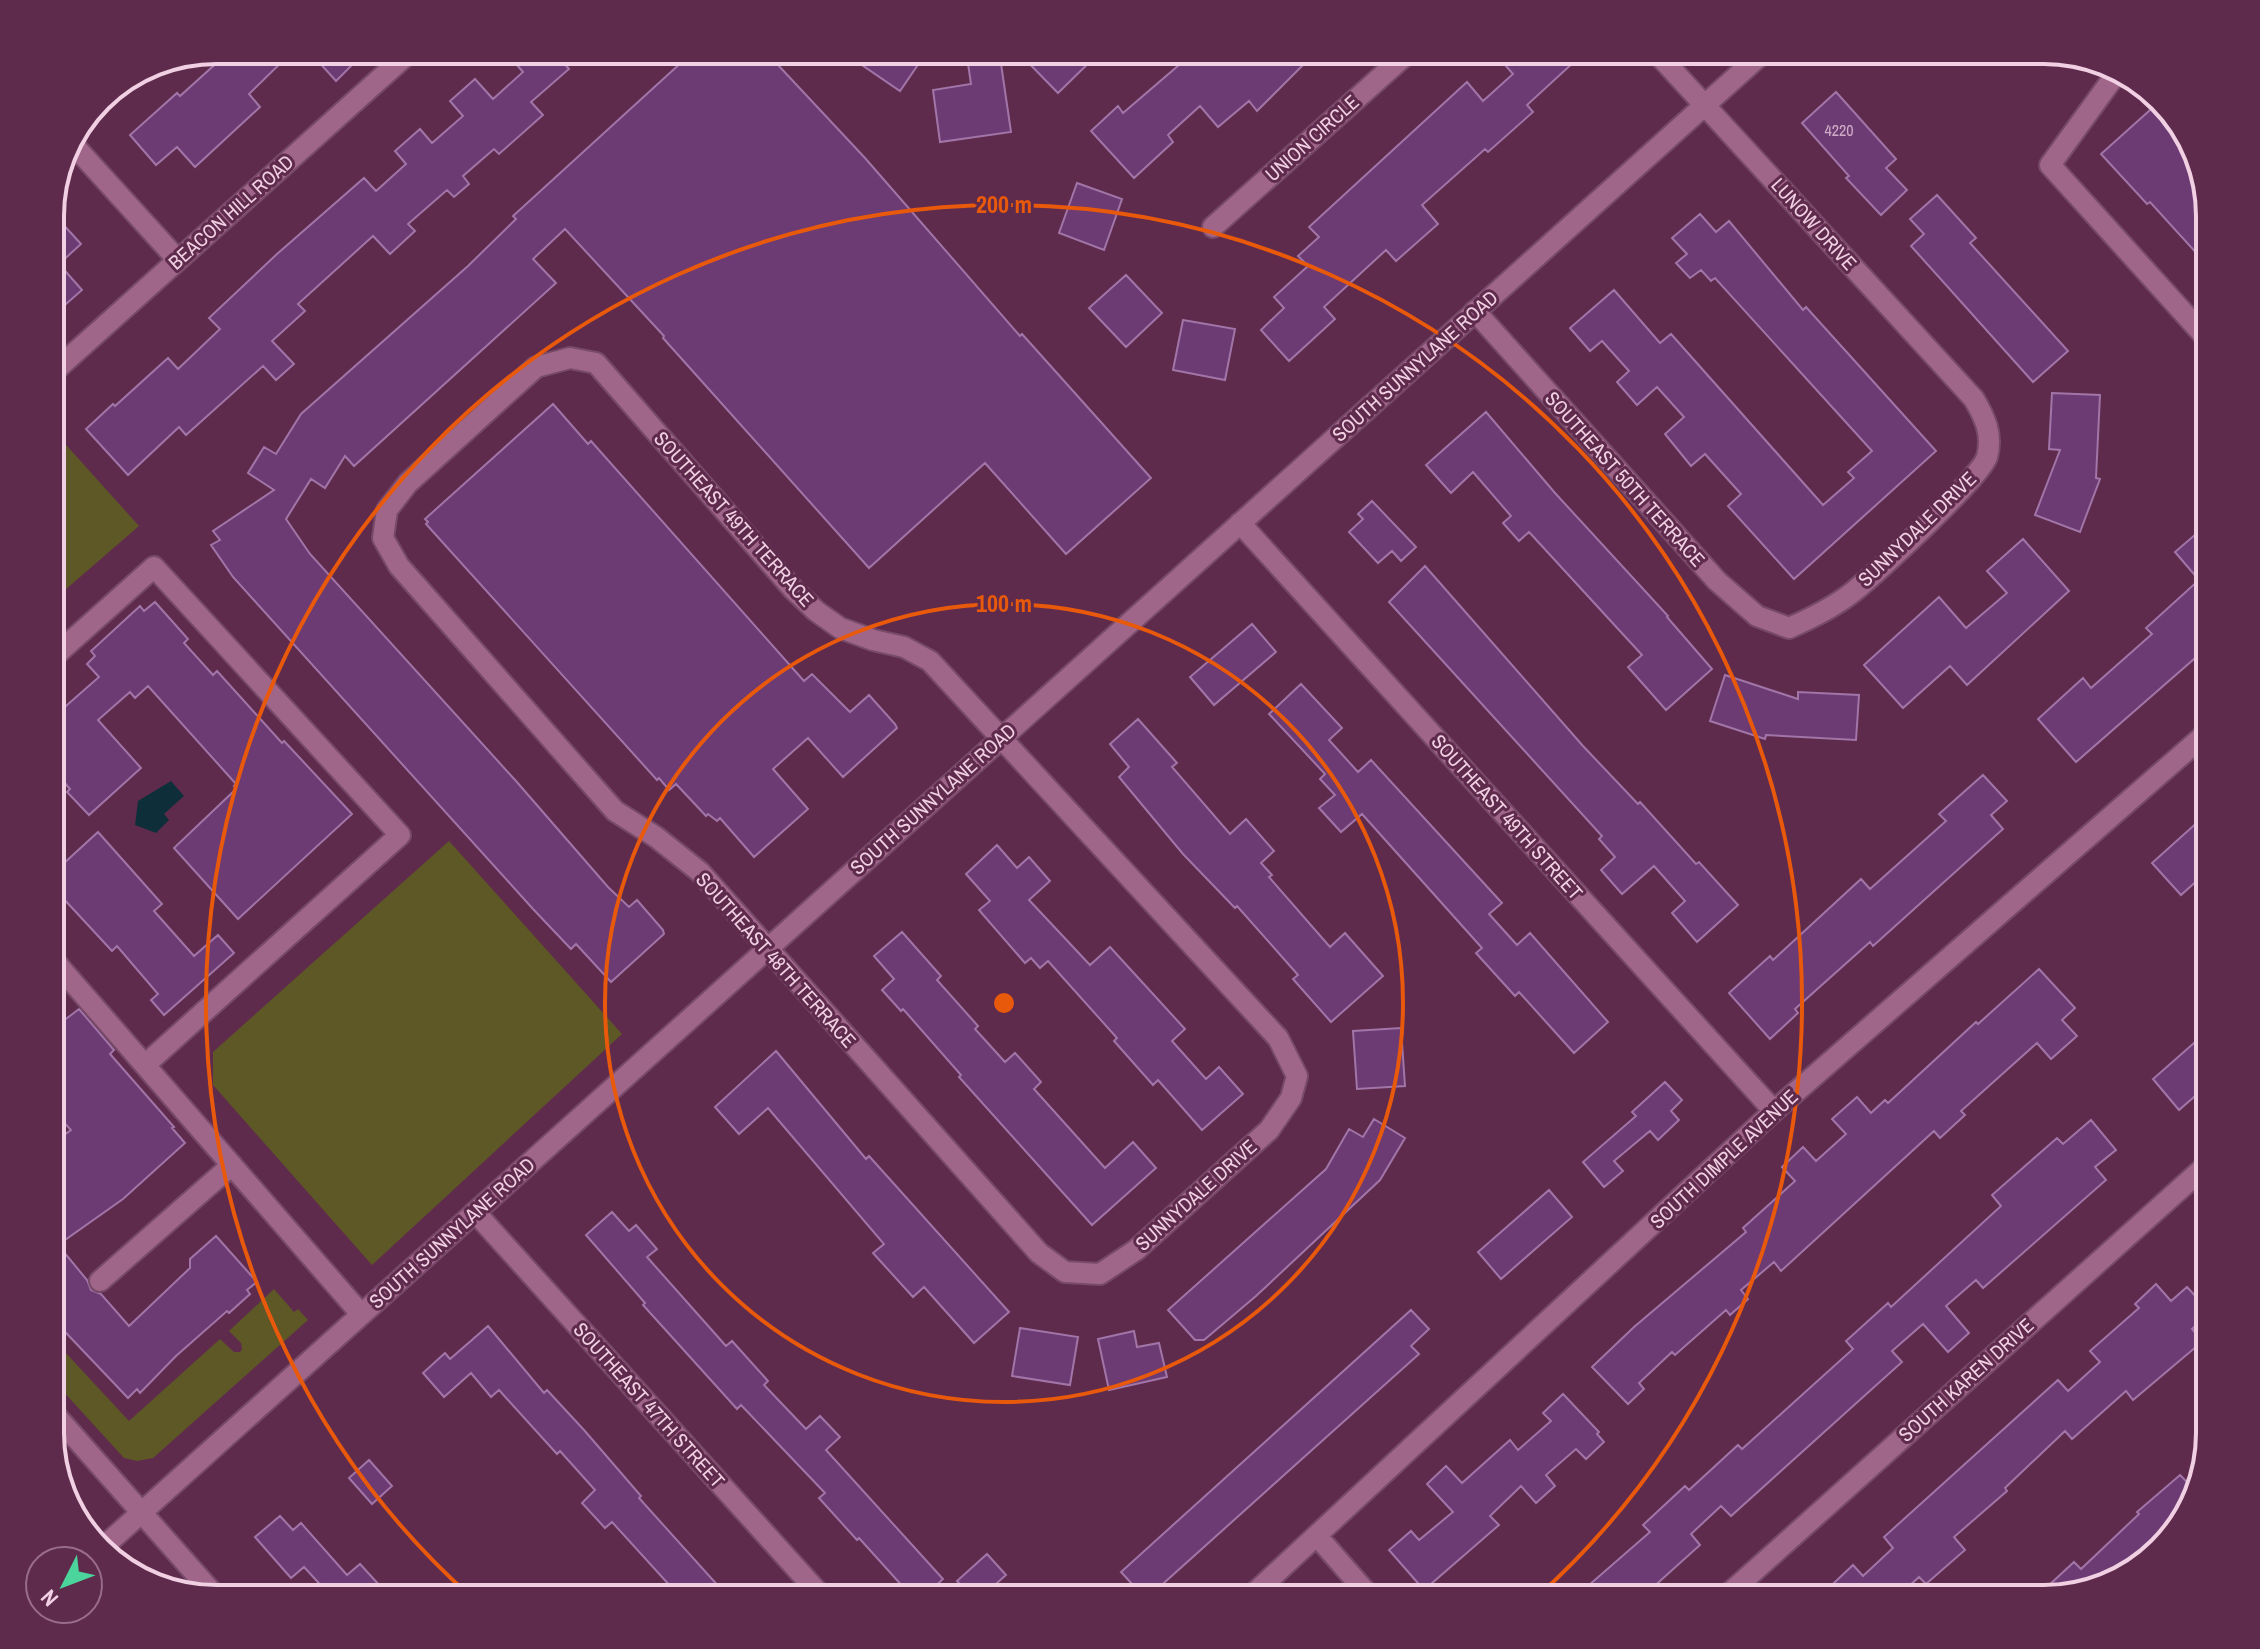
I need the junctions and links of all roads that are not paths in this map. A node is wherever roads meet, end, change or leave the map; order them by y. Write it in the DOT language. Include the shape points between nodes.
graph roads {
  1 [pos="396,64"];
  2 [pos="1395,64"];
  3 [pos="1667,64"];
  4 [pos="1750,64"];
  5 [pos="2111,80"];
  6 [pos="1705,105"];
  7 [pos="79,151"];
  8 [pos="1213,227"];
  9 [pos="177,259"];
  10 [pos="1475,311"];
  11 [pos="2196,327"];
  12 [pos="64,362"];
  13 [pos="1974,399"];
  14 [pos="461,435"];
  15 [pos="1240,523"];
  16 [pos="1789,628"];
  17 [pos="64,647"];
  18 [pos="1002,737"];
  19 [pos="2196,742"];
  20 [pos="767,949"];
  21 [pos="64,972"];
  22 [pos="146,1064"];
  23 [pos="1297,1076"];
  24 [pos="1774,1111"];
  25 [pos="232,1165"];
  26 [pos="2196,1175"];
  27 [pos="475,1212"];
  28 [pos="1065,1272"];
  29 [pos="100,1281"];
  30 [pos="361,1314"];
  31 [pos="64,1425"];
  32 [pos="141,1513"];
  33 [pos="1317,1536"];
  34 [pos="110,1541"];
  35 [pos="205,1585"];
  36 [pos="811,1585"];
  37 [pos="1263,1585"];
  38 [pos="1360,1585"];
  39 [pos="1739,1585"];
  1 -- 9 [label="street, BEACON HILL ROAD"];
  2 -- 8 [label="street, UNION CIRCLE"];
  3 -- 6 [label="street, LUNOW DRIVE"];
  4 -- 6 [label="street, SOUTH SUNNYLANE ROAD"];
  5 -- 11 [label="street" via="2050,165"];
  6 -- 10 [label="street, SOUTH SUNNYLANE ROAD"];
  6 -- 13 [label="street, LUNOW DRIVE"];
  7 -- 9 [label="street"];
  9 -- 12 [label="street, BEACON HILL ROAD"];
  10 -- 15 [label="street, SOUTH SUNNYLANE ROAD"];
  10 -- 16 [label="street, SOUTHEAST 50TH TERRACE" via="1717,581 1757,616"];
  13 -- 16 [label="street, SUNNYDALE DRIVE" via="1989,424 1987,459 1959,493 1852,592"];
  14 -- 18 [label="street, SOUTHEAST 49TH TERRACE" via="536,367 570,358 596,363 816,611 840,628 904,647 930,661"];
  14 -- 20 [label="street, SOUTHEAST 48TH TERRACE" via="408,483 387,510 383,538 399,566 615,811 700,872"];
  15 -- 18 [label="street, SOUTH SUNNYLANE ROAD"];
  15 -- 24 [label="street, SOUTHEAST 49TH STREET"];
  17 -- 22 [label="street" via="154,567 400,835"];
  18 -- 20 [label="street, SOUTH SUNNYLANE ROAD"];
  18 -- 23 [label="street, SOUTHEAST 49TH TERRACE" via="1278,1038"];
  19 -- 24 [label="street, SOUTH DIMPLE AVENUE"];
  20 -- 27 [label="street, SOUTH SUNNYLANE ROAD"];
  20 -- 28 [label="street, SOUTHEAST 48TH TERRACE" via="1039,1253"];
  21 -- 22 [label="street"];
  22 -- 25 [label="street"];
  23 -- 28 [label="street, SUNNYDALE DRIVE" via="1291,1098 1269,1130 1136,1250 1100,1274"];
  24 -- 33 [label="street, SOUTH DIMPLE AVENUE"];
  25 -- 29 [label="street"];
  25 -- 30 [label="street"];
  26 -- 39 [label="street, SOUTH KAREN DRIVE"];
  27 -- 30 [label="street, SOUTH SUNNYLANE ROAD"];
  27 -- 36 [label="street, SOUTHEAST 47TH STREET"];
  30 -- 32 [label="street, SOUTH SUNNYLANE ROAD"];
  31 -- 32 [label="street"];
  32 -- 34 [label="street, SOUTH SUNNYLANE ROAD"];
  32 -- 35 [label="street"];
  33 -- 37 [label="street, SOUTH DIMPLE AVENUE"];
  33 -- 38 [label="street"];
}
